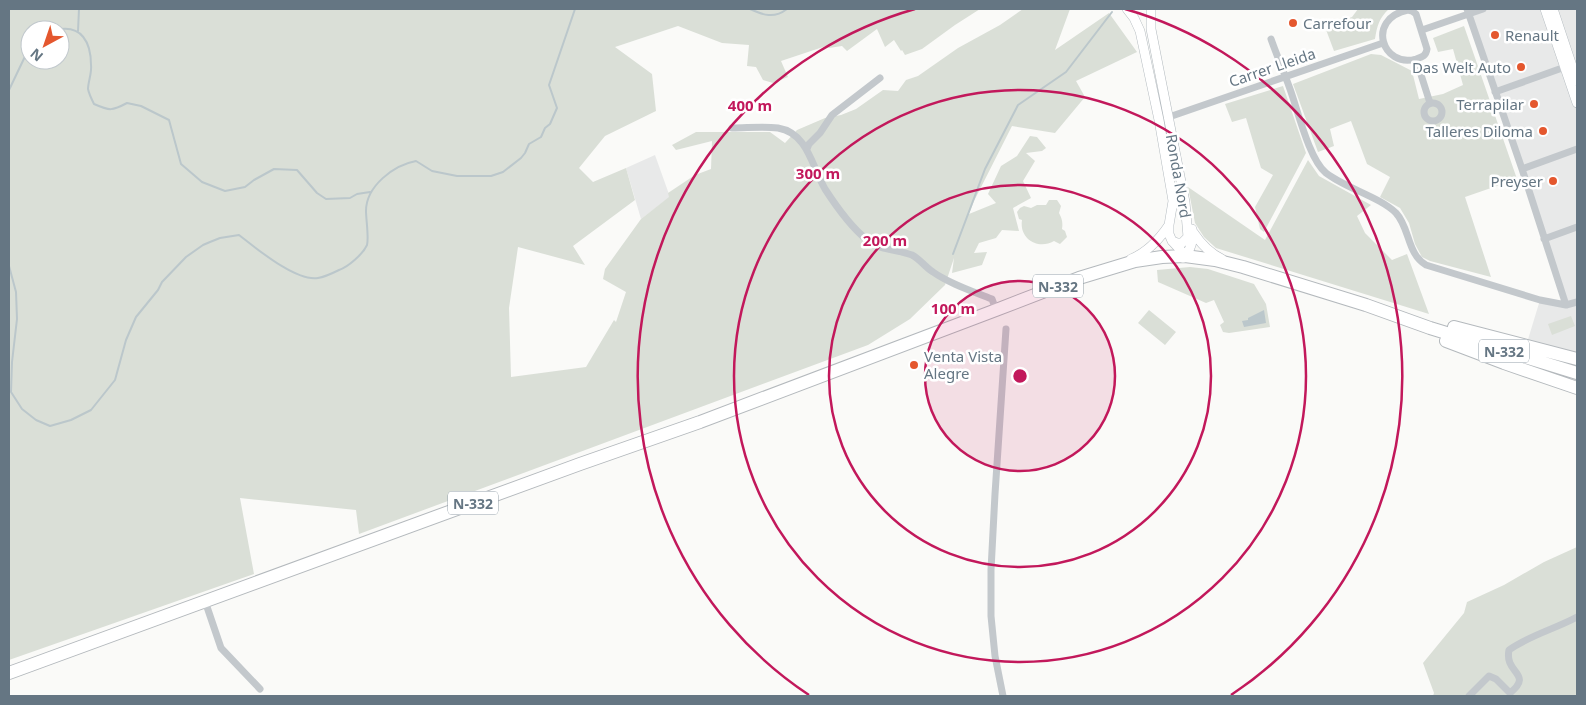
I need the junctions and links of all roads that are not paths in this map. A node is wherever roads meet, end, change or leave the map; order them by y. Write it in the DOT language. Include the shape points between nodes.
graph roads {
  1 [pos="1127,9"];
  2 [pos="1151,9"];
  3 [pos="1483,9"];
  4 [pos="1545,9"];
  5 [pos="1553,9"];
  6 [pos="1398,10"];
  7 [pos="1468,11"];
  8 [pos="1422,30"];
  9 [pos="1271,39"];
  10 [pos="1383,44"];
  11 [pos="1416,59"];
  12 [pos="1565,68"];
  13 [pos="1286,77"];
  14 [pos="880,78"];
  15 [pos="1577,81"];
  16 [pos="1495,92"];
  17 [pos="1430,102"];
  18 [pos="1577,103"];
  19 [pos="1169,117"];
  20 [pos="732,128"];
  21 [pos="807,149"];
  22 [pos="1577,150"];
  23 [pos="1522,169"];
  24 [pos="1186,217"];
  25 [pos="1169,225"];
  26 [pos="1577,227"];
  27 [pos="1193,232"];
  28 [pos="1544,238"];
  29 [pos="1172,241"];
  30 [pos="1186,256"];
  31 [pos="1166,262"];
  32 [pos="1198,264"];
  33 [pos="1243,267"];
  34 [pos="1108,268"];
  35 [pos="1561,291"];
  36 [pos="1548,302"];
  37 [pos="1577,302"];
  38 [pos="1566,306"];
  39 [pos="1002,308"];
  40 [pos="1370,309"];
  41 [pos="1006,330"];
  42 [pos="1577,359"];
  43 [pos="1577,373"];
  44 [pos="1577,388"];
  45 [pos="205,601"];
  46 [pos="1577,617"];
  47 [pos="9,673"];
  48 [pos="260,689"];
  49 [pos="1003,696"];
  50 [pos="1469,696"];
  1 -- 25 [label="main road, Ronda Nord" via="1140,31 1158,120 1173,201"];
  2 -- 19 [label="main road, Ronda Nord" via="1151,29"];
  3 -- 7 [label="street"];
  4 -- 12 [label="main road"];
  5 -- 15 [label="main road"];
  6 -- 8 [label="street" via="1416,14"];
  6 -- 10 [label="street" via="1383,29"];
  7 -- 8 [label="street"];
  7 -- 16 [label="street"];
  8 -- 11 [label="street" via="1427,50"];
  9 -- 13 [label="street"];
  10 -- 11 [label="street" via="1403,60"];
  10 -- 13 [label="street, Carrer Lleida"];
  11 -- 17 [label="street"];
  12 -- 16 [label="street"];
  12 -- 18 [label="main road"];
  13 -- 19 [label="street, Carrer Lleida"];
  13 -- 36 [label="street" via="1309,146 1321,168 1397,214 1421,262"];
  14 -- 21 [label="street" via="832,115"];
  16 -- 23 [label="street"];
  19 -- 24 [label="main road, Ronda Nord"];
  20 -- 21 [label="street" via="779,128 792,134"];
  21 -- 39 [label="street" via="826,189 863,237 882,248 914,256 932,272 992,299"];
  22 -- 23 [label="street"];
  23 -- 28 [label="street"];
  24 -- 27 [label="main road"];
  24 -- 29 [label="main road, Ronda Nord" via="1188,237 1182,243"];
  25 -- 29 [label="main road, Ronda Nord"];
  25 -- 34 [label="main road" via="1147,250"];
  26 -- 28 [label="street"];
  27 -- 30 [label="main road"];
  27 -- 33 [label="main road" via="1215,256"];
  28 -- 35 [label="street"];
  29 -- 30 [label="main road"];
  30 -- 31 [label="main road"];
  30 -- 32 [label="main road"];
  30 -- 33 [label="highway, N-332"];
  30 -- 34 [label="highway, N-332" via="1144,259"];
  31 -- 32 [label="highway, N-332"];
  31 -- 39 [label="highway, N-332" via="1117,271"];
  32 -- 40 [label="highway, N-332" via="1255,276"];
  33 -- 40 [label="highway, N-332"];
  34 -- 39 [label="highway, N-332"];
  35 -- 36 [label="street"];
  35 -- 38 [label="street"];
  36 -- 38 [label="street"];
  37 -- 38 [label="street"];
  39 -- 45 [label="highway, N-332" via="700,422"];
  40 -- 42 [label="highway"];
  40 -- 43 [label="highway, N-332"];
  40 -- 44 [label="highway" via="1504,363"];
  41 -- 49 [label="street" via="991,570 991,616"];
  45 -- 47 [label="highway, N-332"];
  45 -- 48 [label="street" via="221,648"];
  46 -- 50 [label="street" via="1509,650 1509,663 1520,682 1510,692 1489,676"];
}
